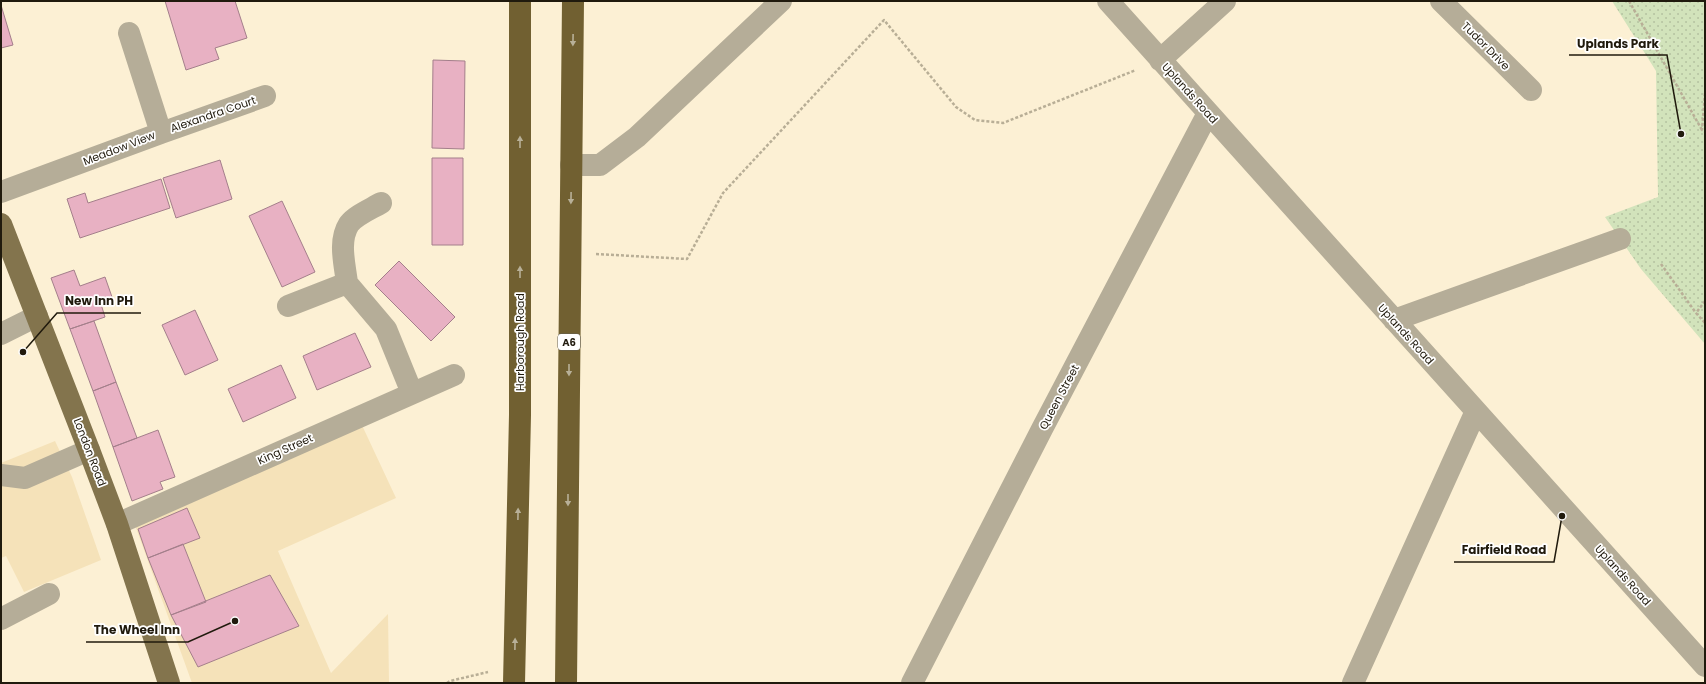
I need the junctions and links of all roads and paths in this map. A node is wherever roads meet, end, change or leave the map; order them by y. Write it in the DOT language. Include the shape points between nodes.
graph roads {
  1 [pos="573,1"];
  2 [pos="781,1"];
  3 [pos="1108,1"];
  4 [pos="1225,1"];
  5 [pos="1441,1"];
  6 [pos="1629,1"];
  7 [pos="521,2"];
  8 [pos="129,32"];
  9 [pos="1160,60"];
  10 [pos="1531,90"];
  11 [pos="1705,93"];
  12 [pos="265,96"];
  13 [pos="1208,113"];
  14 [pos="1704,131"];
  15 [pos="161,133"];
  16 [pos="571,165"];
  17 [pos="1,192"];
  18 [pos="380,203"];
  19 [pos="1,224"];
  20 [pos="1620,239"];
  21 [pos="595,254"];
  22 [pos="1661,264"];
  23 [pos="347,283"];
  24 [pos="1705,301"];
  25 [pos="288,306"];
  26 [pos="1696,313"];
  27 [pos="37,316"];
  28 [pos="1394,320"];
  29 [pos="1705,323"];
  30 [pos="1,334"];
  31 [pos="454,375"];
  32 [pos="412,393"];
  33 [pos="1476,411"];
  34 [pos="89,450"];
  35 [pos="1,474"];
  36 [pos="117,524"];
  37 [pos="49,594"];
  38 [pos="1,619"];
  39 [pos="1705,666"];
  40 [pos="514,676"];
  41 [pos="168,683"];
  42 [pos="447,683"];
  43 [pos="566,683"];
  44 [pos="912,683"];
  45 [pos="1353,683"];
  1 -- 16 [label="highway, A6, one-way"];
  2 -- 16 [label="street" via="637,137 600,165"];
  3 -- 9 [label="street, Uplands Road"];
  4 -- 9 [label="street"];
  5 -- 10 [label="street, Tudor Drive"];
  6 -- 14 [label="path"];
  40 -- 7 [label="highway, Harborough Road, one-way" via="520,415"];
  8 -- 15 [label="street, Meadow View"];
  9 -- 13 [label="street, Uplands Road"];
  9 -- 21 [label="path" via="1003,123 974,120 956,106 884,20 723,194 687,259"];
  11 -- 14 [label="path"];
  12 -- 15 [label="street, Alexandra Court"];
  13 -- 28 [label="street, Uplands Road"];
  13 -- 44 [label="street, Queen Street"];
  15 -- 17 [label="street, Meadow View"];
  16 -- 43 [label="highway, A6, one-way"];
  18 -- 23 [label="street" via="349,224 343,241"];
  19 -- 27 [label="main road, London Road"];
  20 -- 28 [label="street"];
  22 -- 26 [label="path"];
  23 -- 25 [label="street"];
  23 -- 32 [label="street" via="386,329"];
  24 -- 26 [label="path"];
  26 -- 29 [label="path"];
  27 -- 30 [label="street"];
  27 -- 34 [label="main road, London Road"];
  28 -- 33 [label="street, Uplands Road"];
  31 -- 32 [label="street, King Street"];
  32 -- 36 [label="street, King Street"];
  33 -- 39 [label="street, Uplands Road"];
  33 -- 45 [label="street"];
  34 -- 35 [label="street" via="25,478"];
  34 -- 36 [label="main road, London Road"];
  36 -- 41 [label="main road, London Road"];
  37 -- 38 [label="street"];
  40 -- 42 [label="path" via="491,672"];
}
